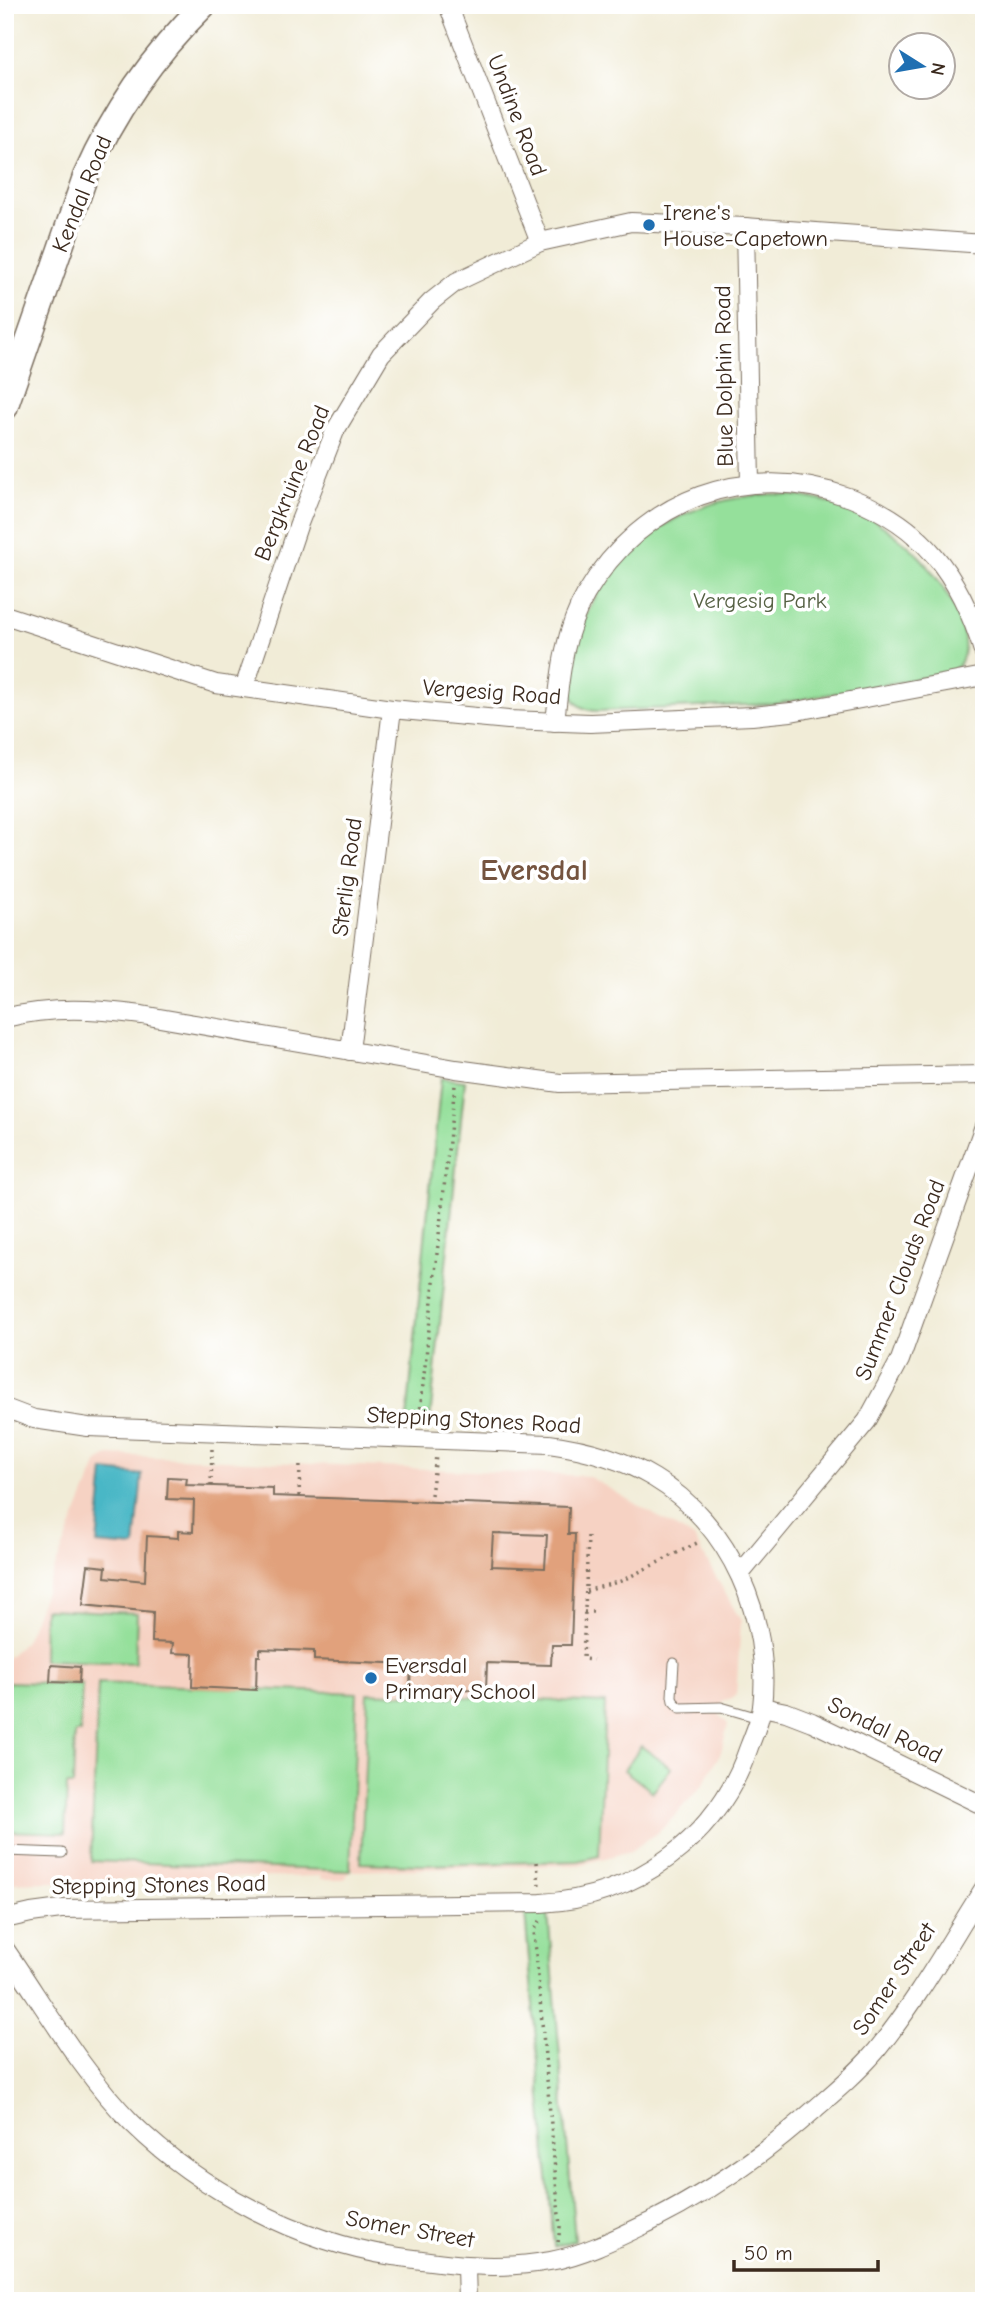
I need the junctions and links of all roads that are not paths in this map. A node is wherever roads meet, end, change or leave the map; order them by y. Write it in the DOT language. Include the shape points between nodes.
graph roads {
  1 [pos="204,5"];
  2 [pos="448,5"];
  3 [pos="746,227"];
  4 [pos="540,242"];
  5 [pos="984,244"];
  6 [pos="5,408"];
  7 [pos="750,483"];
  8 [pos="5,615"];
  9 [pos="984,654"];
  10 [pos="984,676"];
  11 [pos="244,688"];
  12 [pos="392,709"];
  13 [pos="555,722"];
  14 [pos="5,1018"];
  15 [pos="350,1051"];
  16 [pos="984,1075"];
  17 [pos="984,1126"];
  18 [pos="5,1408"];
  19 [pos="740,1574"];
  20 [pos="674,1663"];
  21 [pos="760,1713"];
  22 [pos="984,1806"];
  23 [pos="5,1851"];
  24 [pos="62,1853"];
  25 [pos="984,1888"];
  26 [pos="5,1919"];
  27 [pos="5,1949"];
  28 [pos="466,2267"];
  29 [pos="467,2301"];
  1 -- 6 [label="street, Kendal Road" via="152,60 98,148"];
  2 -- 4 [label="street, Undine Road"];
  3 -- 4 [label="street, Bergkruine Road" via="631,222"];
  3 -- 5 [label="street, Bergkruine Road"];
  3 -- 7 [label="street, Blue Dolphin Road"];
  4 -- 11 [label="street, Bergkruine Road" via="456,282 381,354 335,431"];
  7 -- 9 [label="street" via="785,483 835,492 872,507 913,534 953,581"];
  7 -- 13 [label="street" via="717,490 658,516 630,537 605,565 571,625"];
  8 -- 11 [label="street, Vergesig Road" via="188,677"];
  10 -- 13 [label="street, Vergesig Road" via="765,715"];
  11 -- 12 [label="street, Vergesig Road"];
  12 -- 13 [label="street, Vergesig Road"];
  12 -- 15 [label="street, Sterlig Road"];
  14 -- 15 [label="street" via="97,1010"];
  15 -- 16 [label="street" via="547,1082 591,1084"];
  17 -- 19 [label="street, Summer Clouds Road" via="900,1360 882,1396 867,1421"];
  18 -- 19 [label="street, Stepping Stones Road" via="34,1419 88,1427 580,1448 632,1466 684,1500 715,1534"];
  19 -- 21 [label="street, Stepping Stones Road" via="756,1619 762,1661"];
  20 -- 21 [label="lane" via="672,1696 680,1708 721,1707"];
  21 -- 22 [label="street, Sondal Road" via="786,1712 811,1722"];
  21 -- 26 [label="street, Stepping Stones Road" via="745,1761 710,1819 680,1850 598,1894 553,1902 61,1909"];
  23 -- 24 [label="lane"];
  25 -- 28 [label="street, Somer Street" via="911,2004 874,2053 776,2143 711,2189 618,2237 554,2261"];
  27 -- 28 [label="street, Somer Street" via="97,2084 132,2123 206,2181 301,2231 366,2252"];
  28 -- 29 [label="street"];
}
